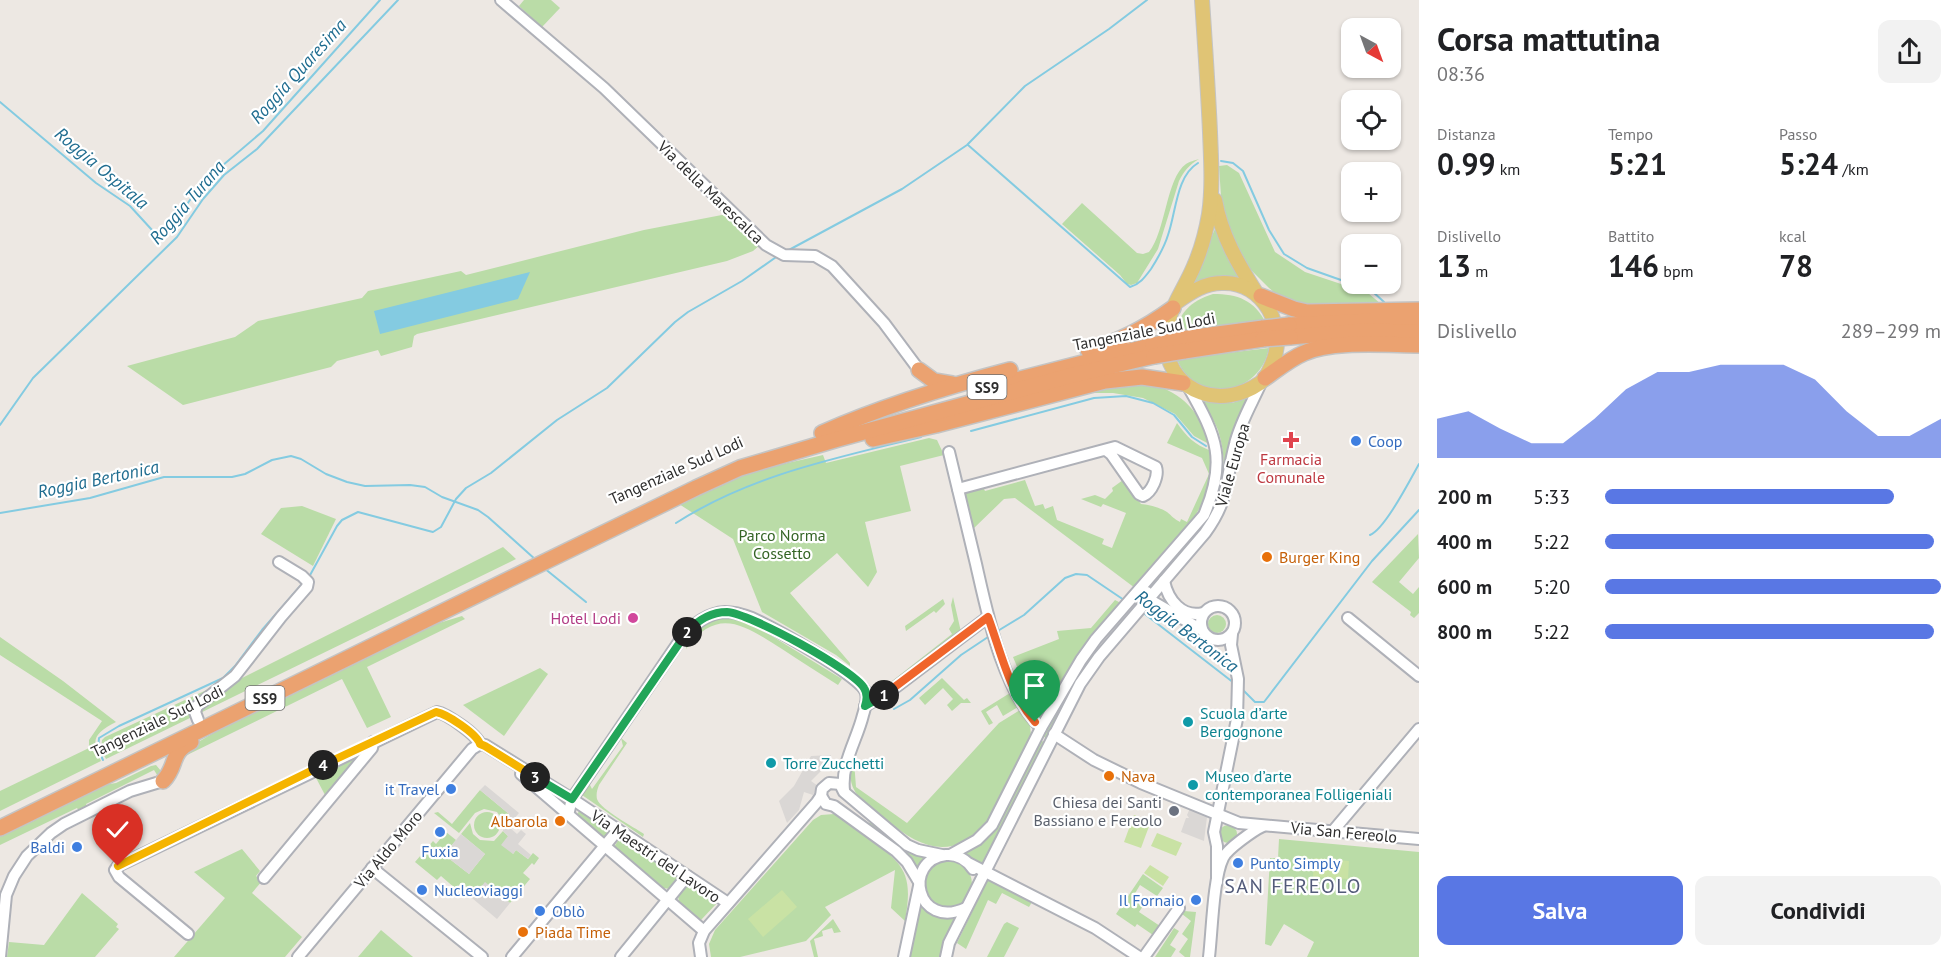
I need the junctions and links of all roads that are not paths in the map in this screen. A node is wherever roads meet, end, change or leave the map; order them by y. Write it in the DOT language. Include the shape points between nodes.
graph roads {
  1 [pos="501,0"];
  2 [pos="1202,0"];
  3 [pos="1212,179"];
  4 [pos="1259,295"];
  5 [pos="1175,305"];
  6 [pos="1419,310"];
  7 [pos="1419,321"];
  8 [pos="1289,331"];
  9 [pos="1419,332"];
  10 [pos="1419,345"];
  11 [pos="1154,351"];
  12 [pos="919,370"];
  13 [pos="1263,381"];
  14 [pos="955,384"];
  15 [pos="1186,386"];
  16 [pos="911,398"];
  17 [pos="822,433"];
  18 [pos="838,439"];
  19 [pos="1106,450"];
  20 [pos="949,452"];
  21 [pos="958,489"];
  22 [pos="1193,529"];
  23 [pos="547,556"];
  24 [pos="279,562"];
  25 [pos="526,566"];
  26 [pos="1164,581"];
  27 [pos="1142,606"];
  28 [pos="1203,613"];
  29 [pos="988,617"];
  30 [pos="1348,618"];
  31 [pos="1202,630"];
  32 [pos="1232,634"];
  33 [pos="1216,640"];
  34 [pos="1235,663"];
  35 [pos="1419,676"];
  36 [pos="865,706"];
  37 [pos="198,720"];
  38 [pos="220,720"];
  39 [pos="1041,728"];
  40 [pos="1419,729"];
  41 [pos="1054,734"];
  42 [pos="373,742"];
  43 [pos="480,744"];
  44 [pos="851,750"];
  45 [pos="494,751"];
  46 [pos="100,779"];
  47 [pos="163,782"];
  48 [pos="829,783"];
  49 [pos="844,791"];
  50 [pos="572,799"];
  51 [pos="828,802"];
  52 [pos="568,815"];
  53 [pos="0,818"];
  54 [pos="1229,818"];
  55 [pos="1270,825"];
  56 [pos="1419,827"];
  57 [pos="0,828"];
  58 [pos="618,830"];
  59 [pos="1332,831"];
  60 [pos="1414,838"];
  61 [pos="1216,842"];
  62 [pos="1238,844"];
  63 [pos="605,847"];
  64 [pos="946,855"];
  65 [pos="970,864"];
  66 [pos="372,868"];
  67 [pos="984,872"];
  68 [pos="687,876"];
  69 [pos="264,878"];
  70 [pos="1217,882"];
  71 [pos="919,884"];
  72 [pos="977,885"];
  73 [pos="667,900"];
  74 [pos="728,903"];
  75 [pos="966,908"];
  76 [pos="1179,908"];
  77 [pos="704,931"];
  78 [pos="188,934"];
  79 [pos="0,957"];
  80 [pos="298,957"];
  81 [pos="482,957"];
  82 [pos="512,957"];
  83 [pos="621,957"];
  84 [pos="701,957"];
  85 [pos="904,957"];
  86 [pos="946,957"];
  87 [pos="1139,957"];
  88 [pos="1144,957"];
  89 [pos="1209,957"];
  1 -- 12 [label="street, Via della Marescalca" via="604,88 766,245 781,254 815,255 832,266 884,323"];
  2 -- 3 [label="main road"];
  3 -- 4 [label="main road" via="1218,219 1226,240"];
  3 -- 5 [label="main road" via="1204,238"];
  4 -- 5 [label="main road" via="1224,282 1194,291"];
  4 -- 6 [label="highway" via="1307,312"];
  4 -- 13 [label="main road" via="1275,322 1278,340 1275,358"];
  5 -- 14 [label="highway" via="1152,323 1101,347"];
  5 -- 15 [label="main road" via="1166,332 1166,347 1173,369"];
  7 -- 8 [label="highway, Tangenziale Sud Lodi / SS9" via="1371,321"];
  8 -- 9 [label="highway, SS9"];
  8 -- 11 [label="highway, Tangenziale Sud Lodi / SS9, bridge"];
  10 -- 13 [label="highway" via="1339,346 1305,352"];
  11 -- 17 [label="highway, Tangenziale Sud Lodi / SS9" via="1052,369"];
  11 -- 18 [label="highway, Tangenziale Sud Lodi / SS9"];
  12 -- 14 [label="highway" via="934,381"];
  12 -- 16 [label="highway"];
  13 -- 15 [label="main road" via="1223,396 1204,394"];
  13 -- 26 [label="street, Viale Europa" via="1237,438 1225,497 1217,516"];
  14 -- 16 [label="highway"];
  15 -- 18 [label="highway" via="1142,377 1105,381 896,434 860,441"];
  15 -- 22 [label="street, Viale Europa" via="1213,436 1218,469 1210,501"];
  16 -- 17 [label="highway"];
  17 -- 23 [label="highway, Tangenziale Sud Lodi / SS9" via="721,466"];
  18 -- 23 [label="highway, Tangenziale Sud Lodi / SS9" via="740,468"];
  19 -- 19 [label="street" via="1139,494 1147,494 1157,475 1156,466 1118,448"];
  19 -- 21 [label="street"];
  20 -- 21 [label="street"];
  21 -- 29 [label="street"];
  22 -- 27 [label="street, Viale Europa" via="1147,590"];
  22 -- 39 [label="street, Viale Europa" via="1081,660"];
  23 -- 25 [label="highway, Tangenziale Sud Lodi / SS9"];
  24 -- 37 [label="street" via="307,580 308,587 235,676 197,705"];
  25 -- 37 [label="highway, Tangenziale Sud Lodi / SS9"];
  25 -- 38 [label="highway, Tangenziale Sud Lodi / SS9"];
  26 -- 27 [label="street, Viale Europa"];
  26 -- 28 [label="street" via="1179,608 1191,614"];
  27 -- 31 [label="street"];
  27 -- 41 [label="street, Viale Europa" via="1087,672"];
  28 -- 31 [label="street"];
  28 -- 32 [label="street" via="1218,605 1228,608 1236,621"];
  29 -- 36 [label="street"];
  29 -- 39 [label="street" via="1020,700"];
  30 -- 35 [label="street"];
  31 -- 33 [label="street"];
  32 -- 33 [label="street"];
  32 -- 34 [label="street"];
  33 -- 34 [label="street"];
  34 -- 54 [label="street" via="1235,733 1223,793"];
  36 -- 44 [label="street"];
  36 -- 50 [label="street" via="866,694 861,685 801,644 752,618 712,614 694,624"];
  37 -- 53 [label="highway, Tangenziale Sud Lodi / SS9"];
  38 -- 46 [label="highway, Tangenziale Sud Lodi / SS9"];
  38 -- 47 [label="highway" via="210,733 179,750"];
  39 -- 64 [label="street, Viale Europa" via="992,825 978,840"];
  40 -- 59 [label="street"];
  41 -- 54 [label="street" via="1131,779"];
  41 -- 67 [label="street, Viale Europa"];
  42 -- 43 [label="street, Via Maestri del Lavoro" via="440,712"];
  42 -- 69 [label="street"];
  42 -- 78 [label="street" via="118,866 119,877"];
  43 -- 45 [label="street, Via Maestri del Lavoro"];
  43 -- 66 [label="street, Via Aldo Moro"];
  44 -- 48 [label="street"];
  44 -- 49 [label="street" via="844,771"];
  45 -- 50 [label="street, Via Maestri del Lavoro"];
  45 -- 52 [label="street, Via Maestri del Lavoro"];
  46 -- 47 [label="highway" via="118,777 153,761 165,770"];
  46 -- 57 [label="highway, Tangenziale Sud Lodi / SS9"];
  47 -- 79 [label="street" via="130,791 64,824 27,856 6,895"];
  48 -- 49 [label="street" via="837,783"];
  48 -- 51 [label="street" via="822,789"];
  49 -- 51 [label="street" via="842,801"];
  49 -- 64 [label="street" via="907,845"];
  50 -- 52 [label="street"];
  50 -- 58 [label="street, Via Maestri del Lavoro"];
  51 -- 71 [label="street" via="896,851"];
  51 -- 74 [label="street" via="803,817"];
  52 -- 63 [label="street, Via Maestri del Lavoro"];
  54 -- 55 [label="street, Via San Fereolo"];
  54 -- 61 [label="street" via="1215,827"];
  54 -- 62 [label="street" via="1244,831"];
  55 -- 59 [label="street, Via San Fereolo"];
  55 -- 62 [label="street, Via San Fereolo" via="1252,831"];
  56 -- 60 [label="street"];
  58 -- 63 [label="street"];
  58 -- 68 [label="street, Via Maestri del Lavoro"];
  59 -- 60 [label="street, Via San Fereolo"];
  61 -- 62 [label="street" via="1224,848"];
  61 -- 70 [label="street"];
  62 -- 70 [label="street" via="1224,857"];
  63 -- 73 [label="street, Via Maestri del Lavoro"];
  63 -- 82 [label="street"];
  64 -- 65 [label="street"];
  64 -- 71 [label="street, Viale Europa" via="935,858 924,868"];
  65 -- 67 [label="street"];
  65 -- 72 [label="street"];
  66 -- 80 [label="street, Via Aldo Moro"];
  66 -- 81 [label="street"];
  67 -- 72 [label="street, Viale Europa"];
  67 -- 87 [label="street" via="1095,928"];
  68 -- 73 [label="street"];
  68 -- 74 [label="street, Via Maestri del Lavoro"];
  70 -- 89 [label="street"];
  71 -- 75 [label="street" via="924,901 936,911 951,913"];
  71 -- 85 [label="street, Viale Europa"];
  72 -- 75 [label="street, Viale Europa"];
  73 -- 77 [label="street, Via Maestri del Lavoro"];
  73 -- 83 [label="street"];
  74 -- 77 [label="street"];
  75 -- 86 [label="street, Viale Europa"];
  76 -- 88 [label="street"];
  77 -- 84 [label="street" via="699,943"];
}
